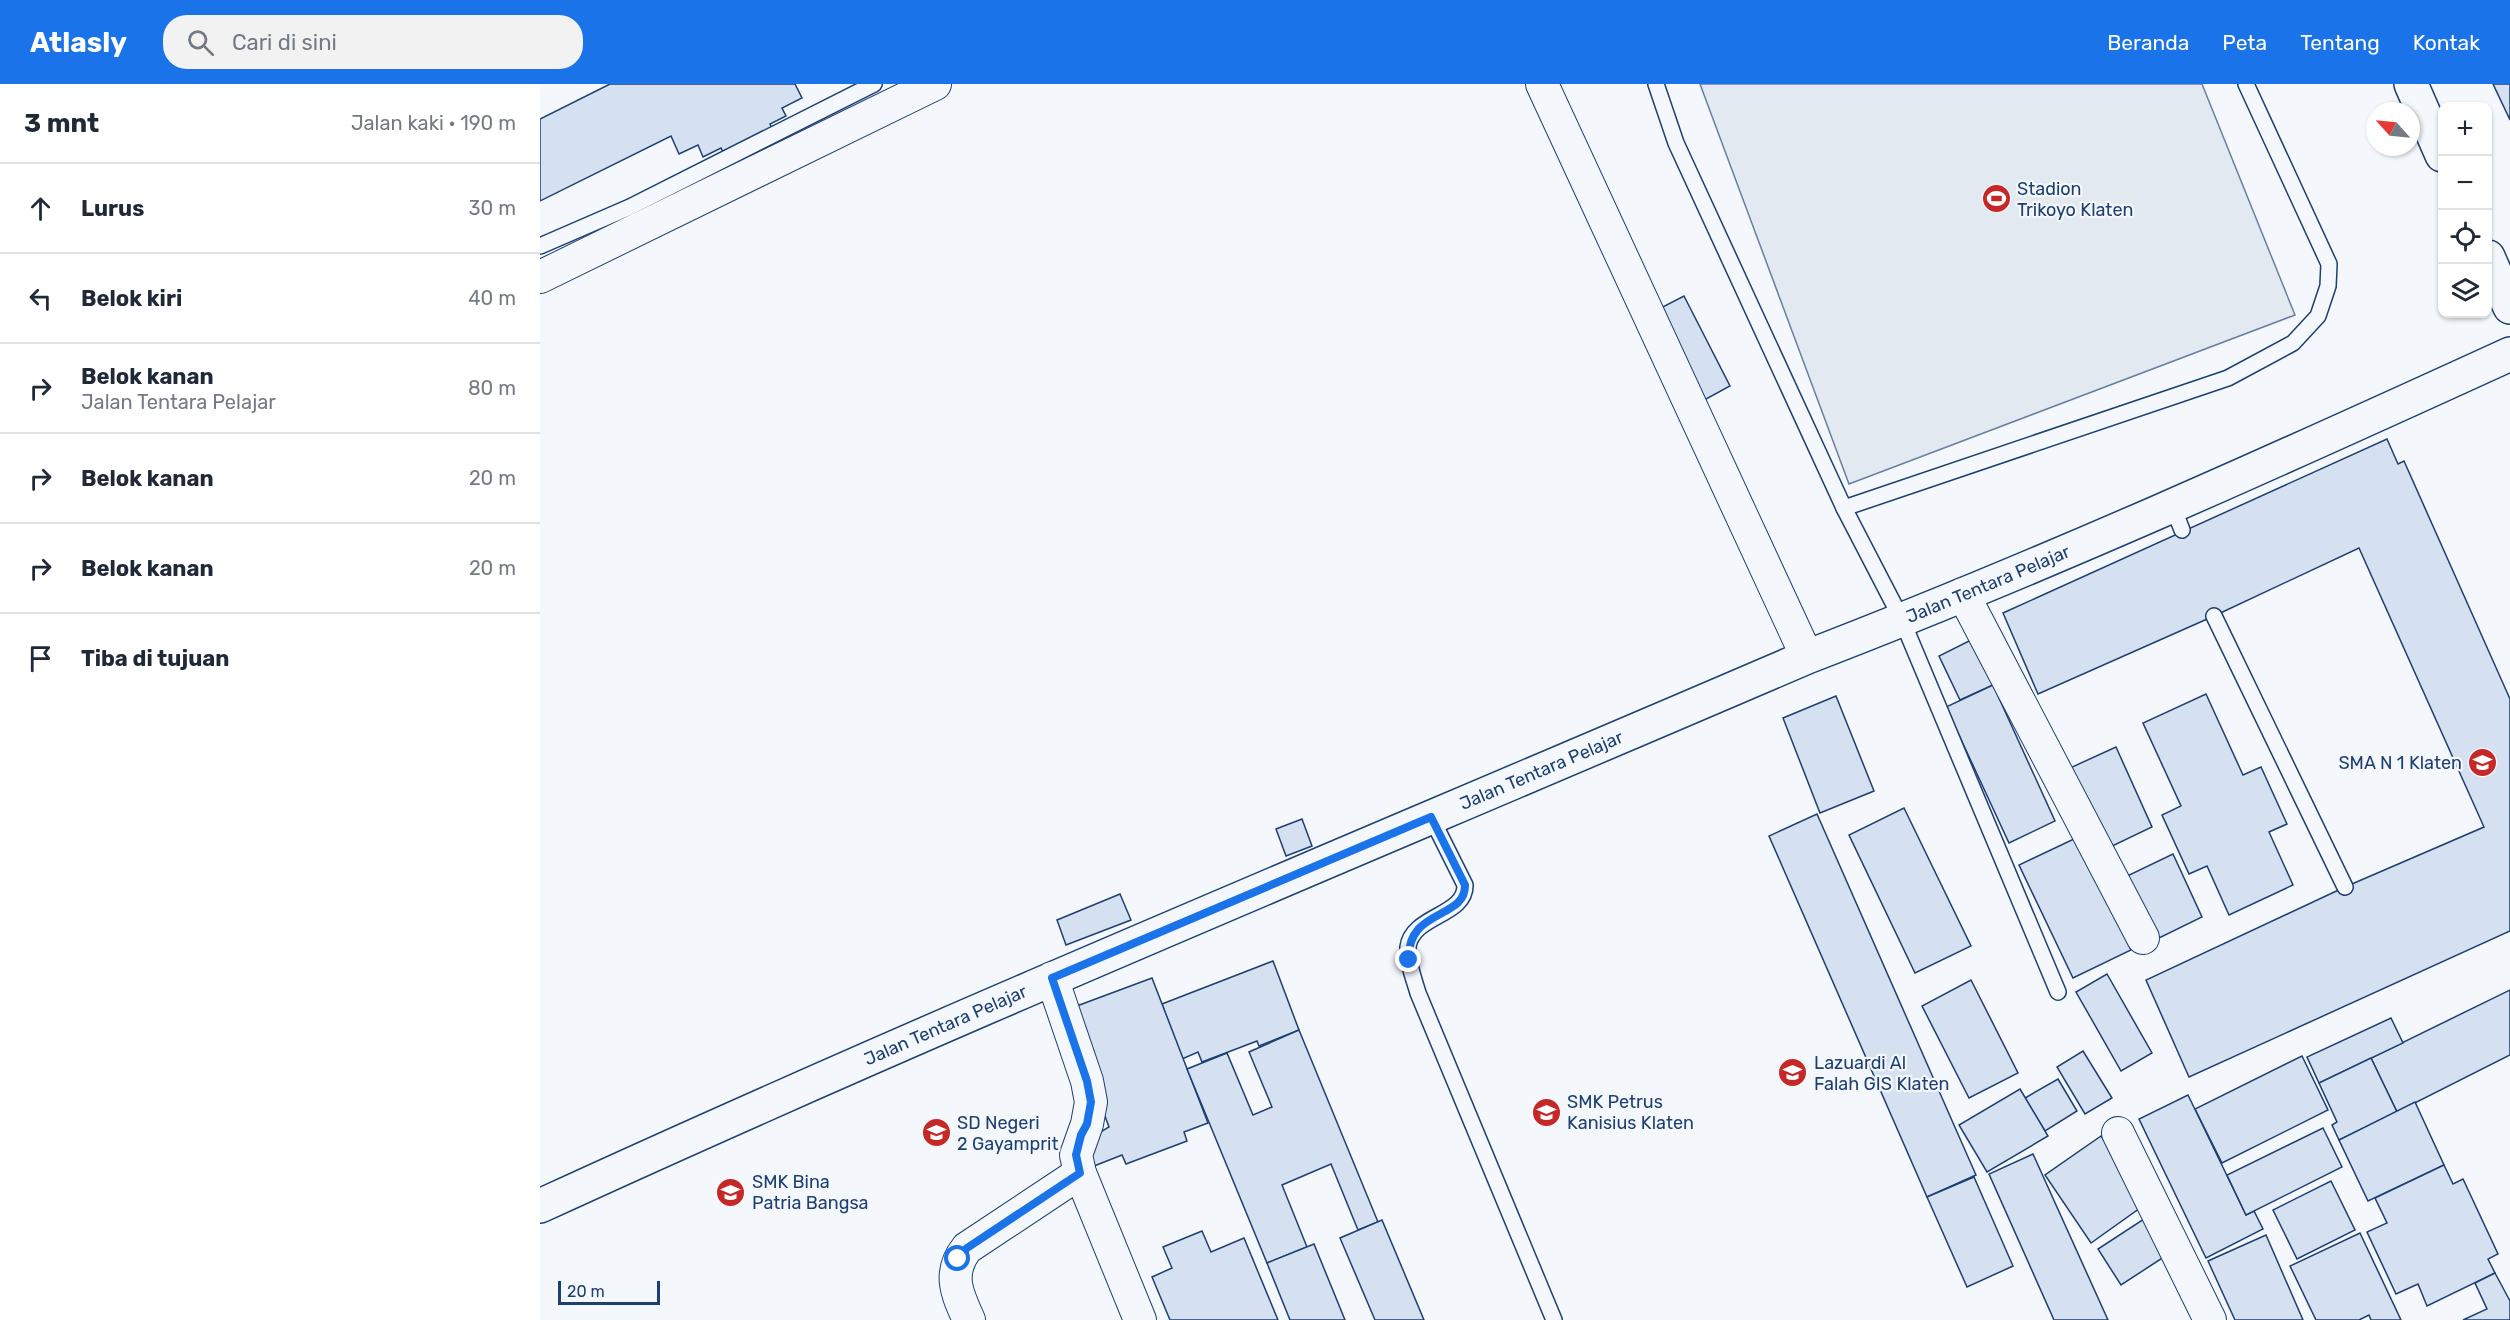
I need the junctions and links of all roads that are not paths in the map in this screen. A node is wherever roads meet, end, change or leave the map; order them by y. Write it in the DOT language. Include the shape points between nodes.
graph roads {
  1 [pos="874,84"];
  2 [pos="935,84"];
  3 [pos="1542,84"];
  4 [pos="1656,84"];
  5 [pos="2246,84"];
  6 [pos="2411,84"];
  7 [pos="2438,146"];
  8 [pos="540,246"];
  9 [pos="2491,264"];
  10 [pos="540,277"];
  11 [pos="2510,307"];
  12 [pos="2510,354"];
  13 [pos="1844,508"];
  14 [pos="1964,594"];
  15 [pos="2214,616"];
  16 [pos="1902,620"];
  17 [pos="1807,657"];
  18 [pos="1431,817"];
  19 [pos="2345,887"];
  20 [pos="2143,938"];
  21 [pos="1052,978"];
  22 [pos="2058,992"];
  23 [pos="2118,1133"];
  24 [pos="1080,1173"];
  25 [pos="540,1206"];
  26 [pos="969,1320"];
  27 [pos="1140,1320"];
  28 [pos="1554,1320"];
  29 [pos="2210,1320"];
  1 -- 8 [label="lane" via="630,207"];
  2 -- 10 [label="street"];
  3 -- 17 [label="street"];
  4 -- 13 [label="lane" via="1676,143"];
  5 -- 13 [label="lane" via="2329,264 2328,286 2318,316 2293,343 2228,378"];
  6 -- 7 [label="main road"];
  9 -- 11 [label="main road"];
  12 -- 14 [label="main road, Jalan Tentara Pelajar" via="2177,519"];
  13 -- 16 [label="lane"];
  14 -- 16 [label="main road, Jalan Tentara Pelajar"];
  14 -- 20 [label="street"];
  15 -- 19 [label="lane"];
  16 -- 17 [label="main road, Jalan Tentara Pelajar"];
  16 -- 22 [label="lane"];
  17 -- 18 [label="main road, Jalan Tentara Pelajar"];
  18 -- 21 [label="main road, Jalan Tentara Pelajar"];
  18 -- 28 [label="lane" via="1466,892 1462,900 1417,929 1411,938 1409,960 1418,993"];
  21 -- 24 [label="street" via="1091,1102 1076,1155"];
  21 -- 25 [label="main road, Jalan Tentara Pelajar"];
  23 -- 29 [label="street"];
  24 -- 26 [label="street" via="967,1248 958,1259 955,1290"];
  24 -- 27 [label="street"];
}
